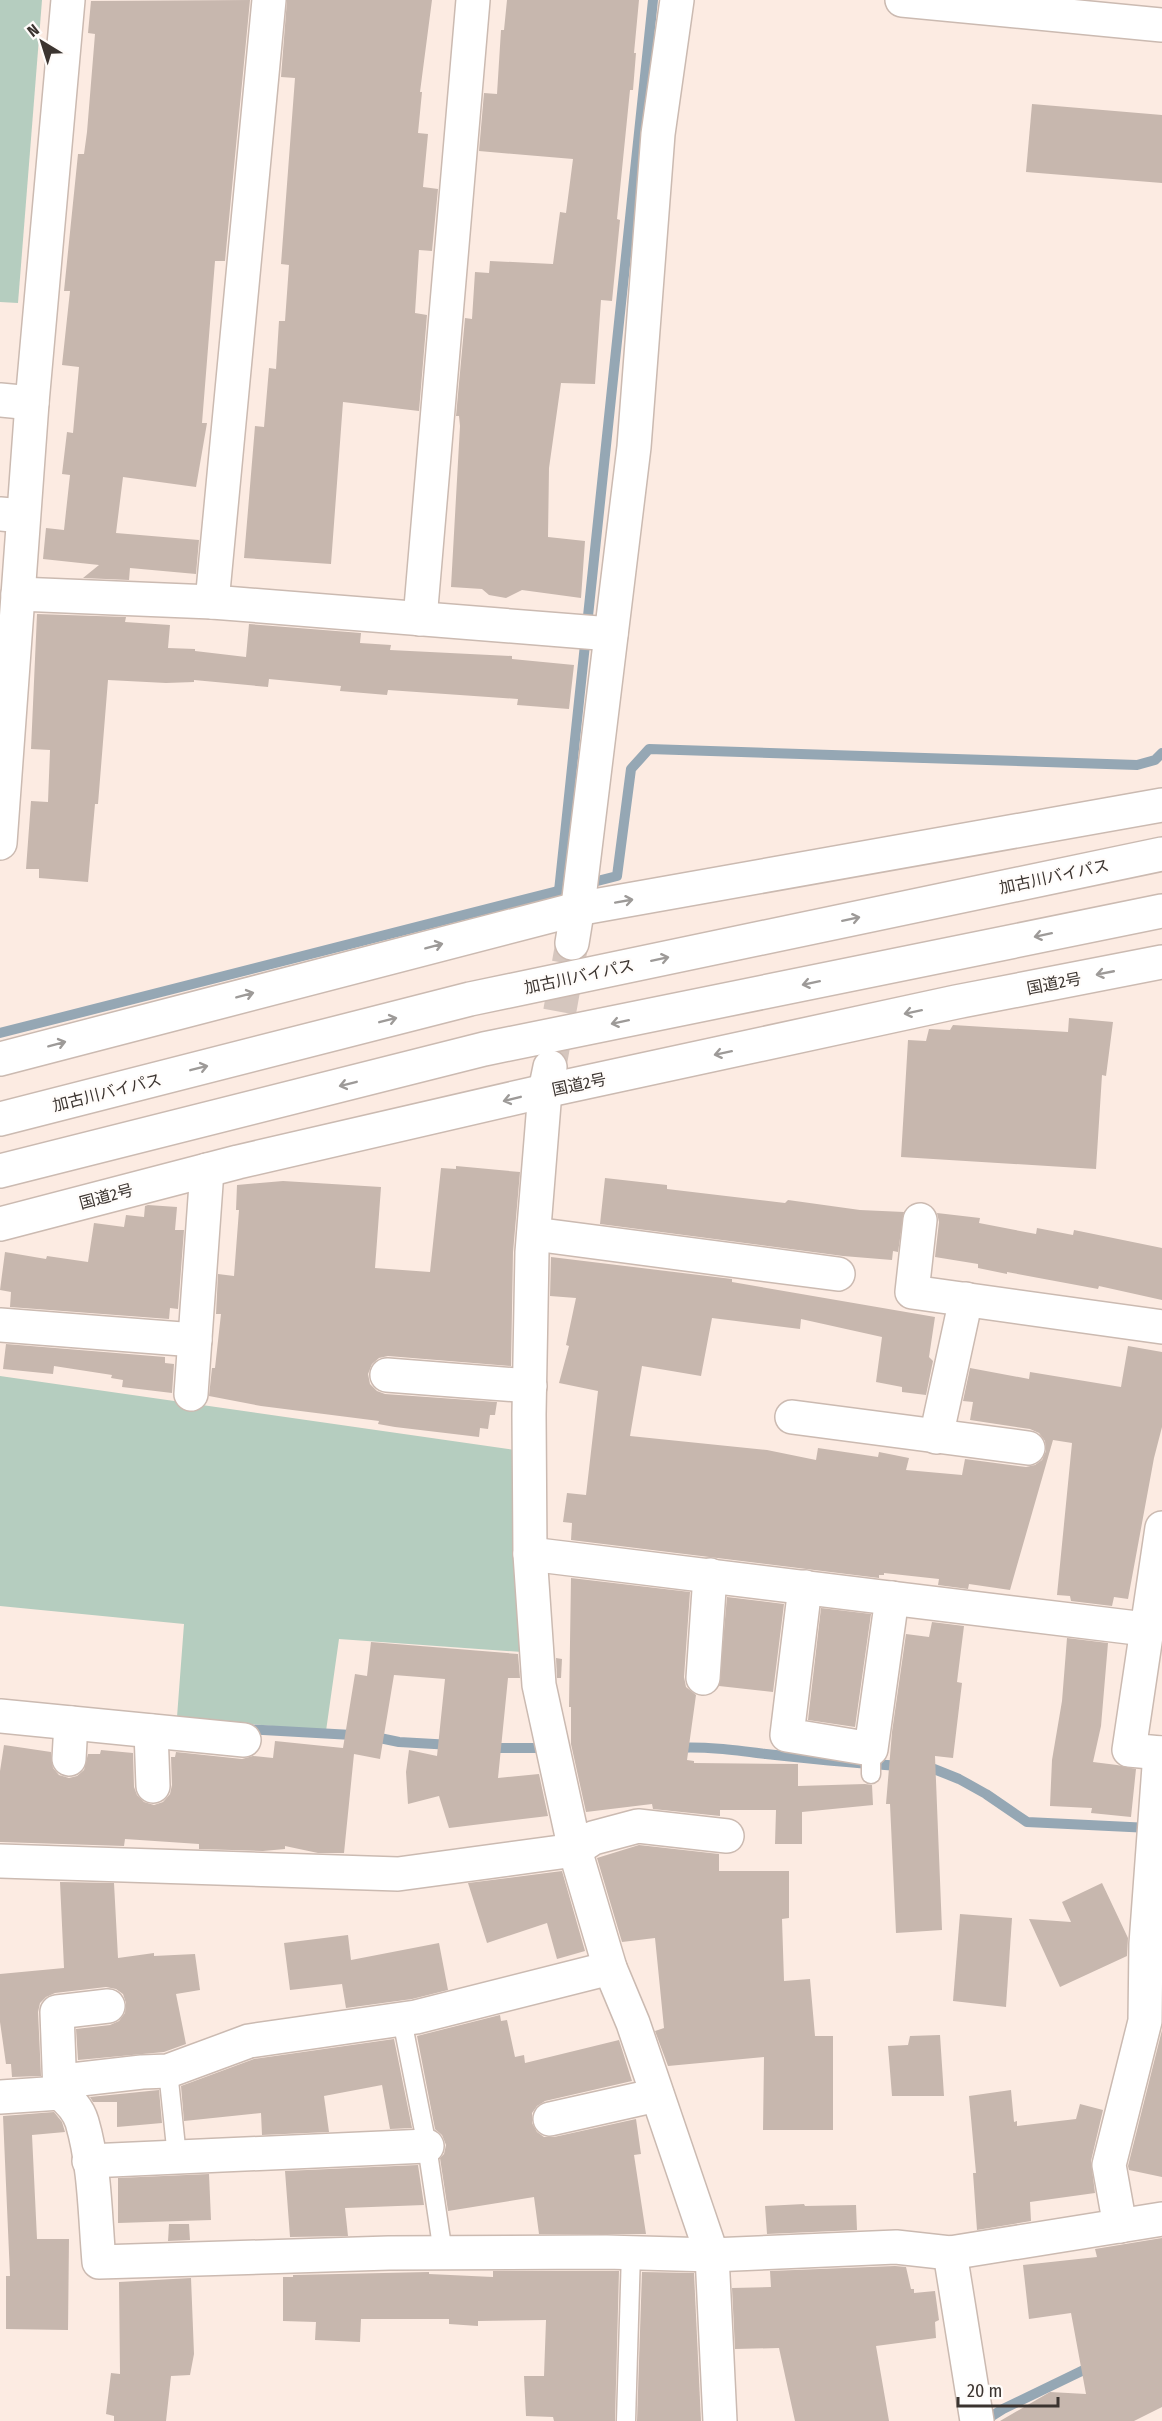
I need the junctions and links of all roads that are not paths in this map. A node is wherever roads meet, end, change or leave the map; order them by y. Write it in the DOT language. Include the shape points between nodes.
graph roads {
  1 [pos="68,0"];
  2 [pos="269,0"];
  3 [pos="473,0"];
  4 [pos="677,0"];
  5 [pos="902,0"];
  6 [pos="1162,25"];
  7 [pos="16,401"];
  8 [pos="11,515"];
  9 [pos="18,594"];
  10 [pos="212,602"];
  11 [pos="420,619"];
  12 [pos="610,634"];
  13 [pos="1162,805"];
  14 [pos="0,843"];
  15 [pos="1162,854"];
  16 [pos="578,908"];
  17 [pos="1162,911"];
  18 [pos="572,943"];
  19 [pos="1162,962"];
  20 [pos="0,1059"];
  21 [pos="548,1079"];
  22 [pos="0,1119"];
  23 [pos="207,1170"];
  24 [pos="0,1171"];
  25 [pos="920,1220"];
  26 [pos="0,1224"];
  27 [pos="534,1234"];
  28 [pos="838,1274"];
  29 [pos="966,1299"];
  30 [pos="0,1325"];
  31 [pos="1162,1327"];
  32 [pos="195,1340"];
  33 [pos="387,1375"];
  34 [pos="530,1386"];
  35 [pos="191,1394"];
  36 [pos="792,1417"];
  37 [pos="936,1437"];
  38 [pos="1029,1448"];
  39 [pos="1162,1528"];
  40 [pos="530,1554"];
  41 [pos="710,1575"];
  42 [pos="805,1587"];
  43 [pos="892,1598"];
  44 [pos="1146,1629"];
  45 [pos="703,1678"];
  46 [pos="0,1716"];
  47 [pos="72,1723"];
  48 [pos="151,1731"];
  49 [pos="244,1740"];
  50 [pos="1161,1753"];
  51 [pos="69,1759"];
  52 [pos="153,1786"];
  53 [pos="727,1836"];
  54 [pos="574,1850"];
  55 [pos="0,1861"];
  56 [pos="610,1968"];
  57 [pos="108,2006"];
  58 [pos="402,2020"];
  59 [pos="168,2071"];
  60 [pos="60,2093"];
  61 [pos="657,2095"];
  62 [pos="0,2097"];
  63 [pos="550,2119"];
  64 [pos="427,2146"];
  65 [pos="177,2157"];
  66 [pos="89,2161"];
  67 [pos="1162,2219"];
  68 [pos="1120,2226"];
  69 [pos="631,2252"];
  70 [pos="444,2253"];
  71 [pos="950,2253"];
  72 [pos="712,2255"];
  73 [pos="976,2419"];
  74 [pos="626,2421"];
  75 [pos="720,2421"];
  1 -- 7 [label="main road"];
  2 -- 10 [label="main road"];
  3 -- 11 [label="main road"];
  4 -- 12 [label="main road" via="658,134 634,447"];
  5 -- 6 [label="main road"];
  7 -- 8 [label="main road"];
  8 -- 9 [label="main road"];
  9 -- 10 [label="main road"];
  9 -- 14 [label="main road"];
  10 -- 11 [label="main road"];
  11 -- 12 [label="main road"];
  12 -- 16 [label="main road"];
  16 -- 13 [label="main road, one-way"];
  22 -- 15 [label="main road, 加古川バイパス, one-way" via="470,999"];
  16 -- 18 [label="main road"];
  20 -- 16 [label="main road, one-way"];
  17 -- 24 [label="main road, one-way" via="484,1049"];
  19 -- 21 [label="main road, 国道2号, one-way"];
  21 -- 23 [label="main road, 国道2号, one-way"];
  21 -- 27 [label="main road"];
  23 -- 26 [label="main road, 国道2号"];
  23 -- 32 [label="main road"];
  25 -- 29 [label="main road" via="912,1292"];
  27 -- 28 [label="main road"];
  27 -- 34 [label="main road"];
  29 -- 31 [label="main road"];
  29 -- 37 [label="main road"];
  30 -- 32 [label="main road"];
  32 -- 35 [label="main road"];
  33 -- 34 [label="main road"];
  34 -- 40 [label="main road"];
  36 -- 37 [label="main road"];
  37 -- 38 [label="main road"];
  39 -- 44 [label="main road"];
  40 -- 41 [label="main road"];
  40 -- 54 [label="main road" via="539,1685"];
  41 -- 42 [label="main road"];
  41 -- 45 [label="main road"];
  42 -- 43 [label="main road"];
  42 -- 43 [label="main road" via="787,1735 871,1758"];
  43 -- 44 [label="main road"];
  44 -- 50 [label="main road" via="1129,1750"];
  46 -- 47 [label="main road"];
  47 -- 48 [label="main road"];
  47 -- 51 [label="main road"];
  48 -- 49 [label="main road"];
  48 -- 52 [label="main road"];
  50 -- 68 [label="main road" via="1146,1944 1145,2021 1109,2165"];
  53 -- 54 [label="main road" via="638,1826 593,1838"];
  54 -- 55 [label="main road" via="398,1874"];
  54 -- 56 [label="main road"];
  56 -- 58 [label="main road"];
  56 -- 61 [label="main road"];
  57 -- 60 [label="main road" via="57,2012"];
  58 -- 59 [label="main road" via="249,2041"];
  58 -- 64 [label="lane"];
  59 -- 60 [label="main road" via="72,2080"];
  59 -- 65 [label="lane"];
  60 -- 62 [label="main road"];
  60 -- 66 [label="main road" via="71,2102 81,2121"];
  61 -- 63 [label="main road"];
  61 -- 72 [label="main road"];
  64 -- 65 [label="main road"];
  64 -- 70 [label="lane"];
  65 -- 66 [label="main road"];
  66 -- 70 [label="main road" via="99,2262"];
  67 -- 68 [label="main road"];
  68 -- 71 [label="main road"];
  69 -- 70 [label="main road"];
  69 -- 72 [label="main road"];
  69 -- 74 [label="lane"];
  71 -- 72 [label="main road" via="896,2247"];
  71 -- 73 [label="main road"];
  72 -- 75 [label="main road"];
}
